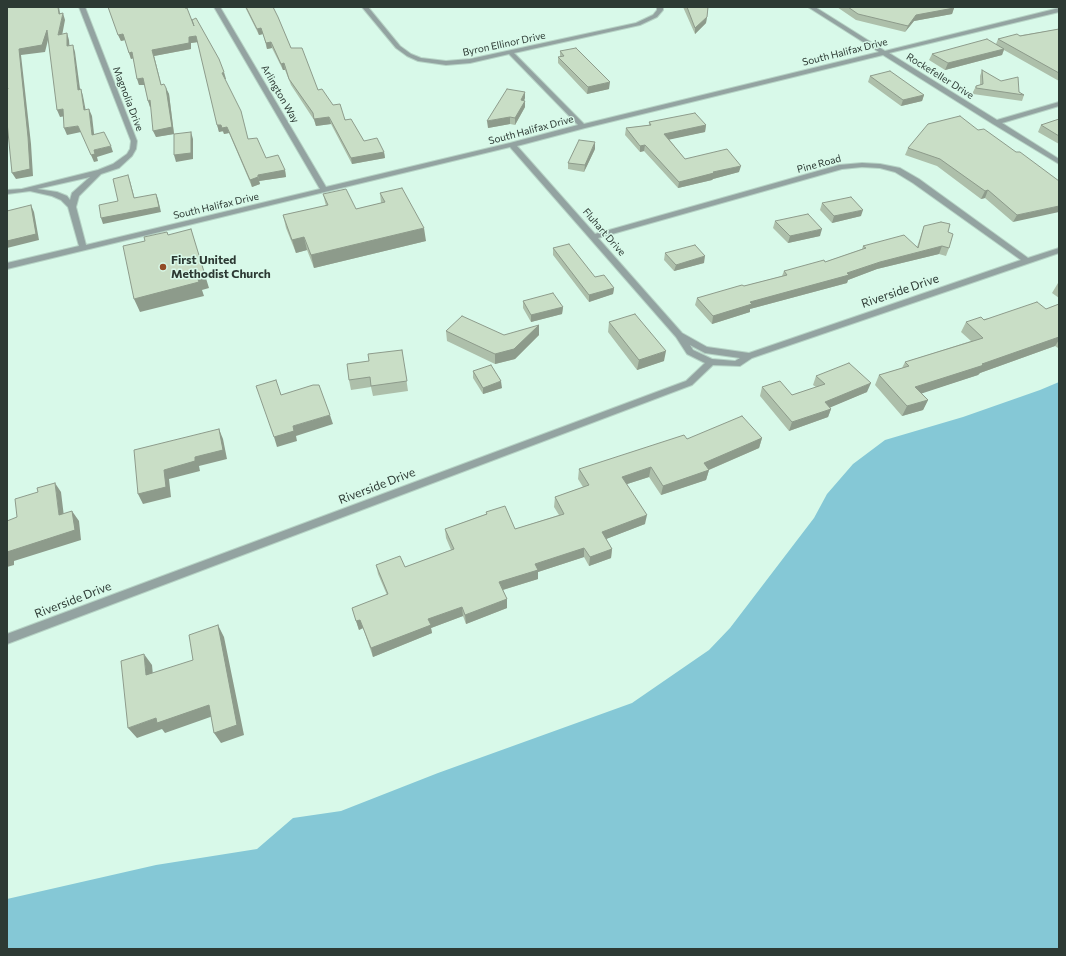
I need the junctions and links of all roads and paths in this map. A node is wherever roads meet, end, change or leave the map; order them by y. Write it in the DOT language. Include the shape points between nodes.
graph roads {
  1 [pos="82,7"];
  2 [pos="217,7"];
  3 [pos="365,7"];
  4 [pos="660,7"];
  5 [pos="811,7"];
  6 [pos="1059,10"];
  7 [pos="510,52"];
  8 [pos="884,53"];
  9 [pos="1059,104"];
  10 [pos="996,122"];
  11 [pos="583,126"];
  12 [pos="512,145"];
  13 [pos="1059,162"];
  14 [pos="100,172"];
  15 [pos="22,191"];
  16 [pos="325,191"];
  17 [pos="7,192"];
  18 [pos="72,208"];
  19 [pos="594,237"];
  20 [pos="83,248"];
  21 [pos="1059,250"];
  22 [pos="1027,261"];
  23 [pos="7,266"];
  24 [pos="679,335"];
  25 [pos="723,353"];
  26 [pos="749,356"];
  27 [pos="712,362"];
  28 [pos="7,639"];
  1 -- 14 [label="street, Magnolia Drive" via="134,141 130,155 116,166"];
  2 -- 16 [label="street, Arlington Way"];
  3 -- 7 [label="street, Byron Ellinor Drive" via="398,47 420,60 458,62"];
  4 -- 7 [label="street, Byron Ellinor Drive" via="655,16 638,24"];
  5 -- 8 [label="street, Rockefeller Drive"];
  6 -- 8 [label="street, South Halifax Drive"];
  7 -- 11 [label="street"];
  8 -- 10 [label="street, Rockefeller Drive"];
  8 -- 11 [label="street, South Halifax Drive"];
  9 -- 10 [label="street"];
  10 -- 13 [label="street, Rockefeller Drive"];
  11 -- 12 [label="street, South Halifax Drive"];
  12 -- 16 [label="street, South Halifax Drive"];
  12 -- 19 [label="street, Fluhart Drive"];
  14 -- 15 [label="street, Magnolia Drive"];
  14 -- 18 [label="street" via="75,195"];
  15 -- 17 [label="street"];
  15 -- 18 [label="street" via="54,194 64,198"];
  16 -- 20 [label="street, South Halifax Drive"];
  18 -- 20 [label="street"];
  19 -- 22 [label="street, Pine Road" via="842,167 862,165 897,170 916,181"];
  19 -- 24 [label="street, Fluhart Drive"];
  20 -- 23 [label="street, South Halifax Drive"];
  21 -- 22 [label="street, Riverside Drive"];
  22 -- 26 [label="street, Riverside Drive"];
  24 -- 25 [label="street, Fluhart Drive" via="705,350"];
  24 -- 27 [label="street, Fluhart Drive" via="690,352"];
  25 -- 26 [label="street, Riverside Drive"];
  26 -- 27 [label="street, Riverside Drive" via="737,364"];
  27 -- 28 [label="street, Riverside Drive" via="689,383"];
}
